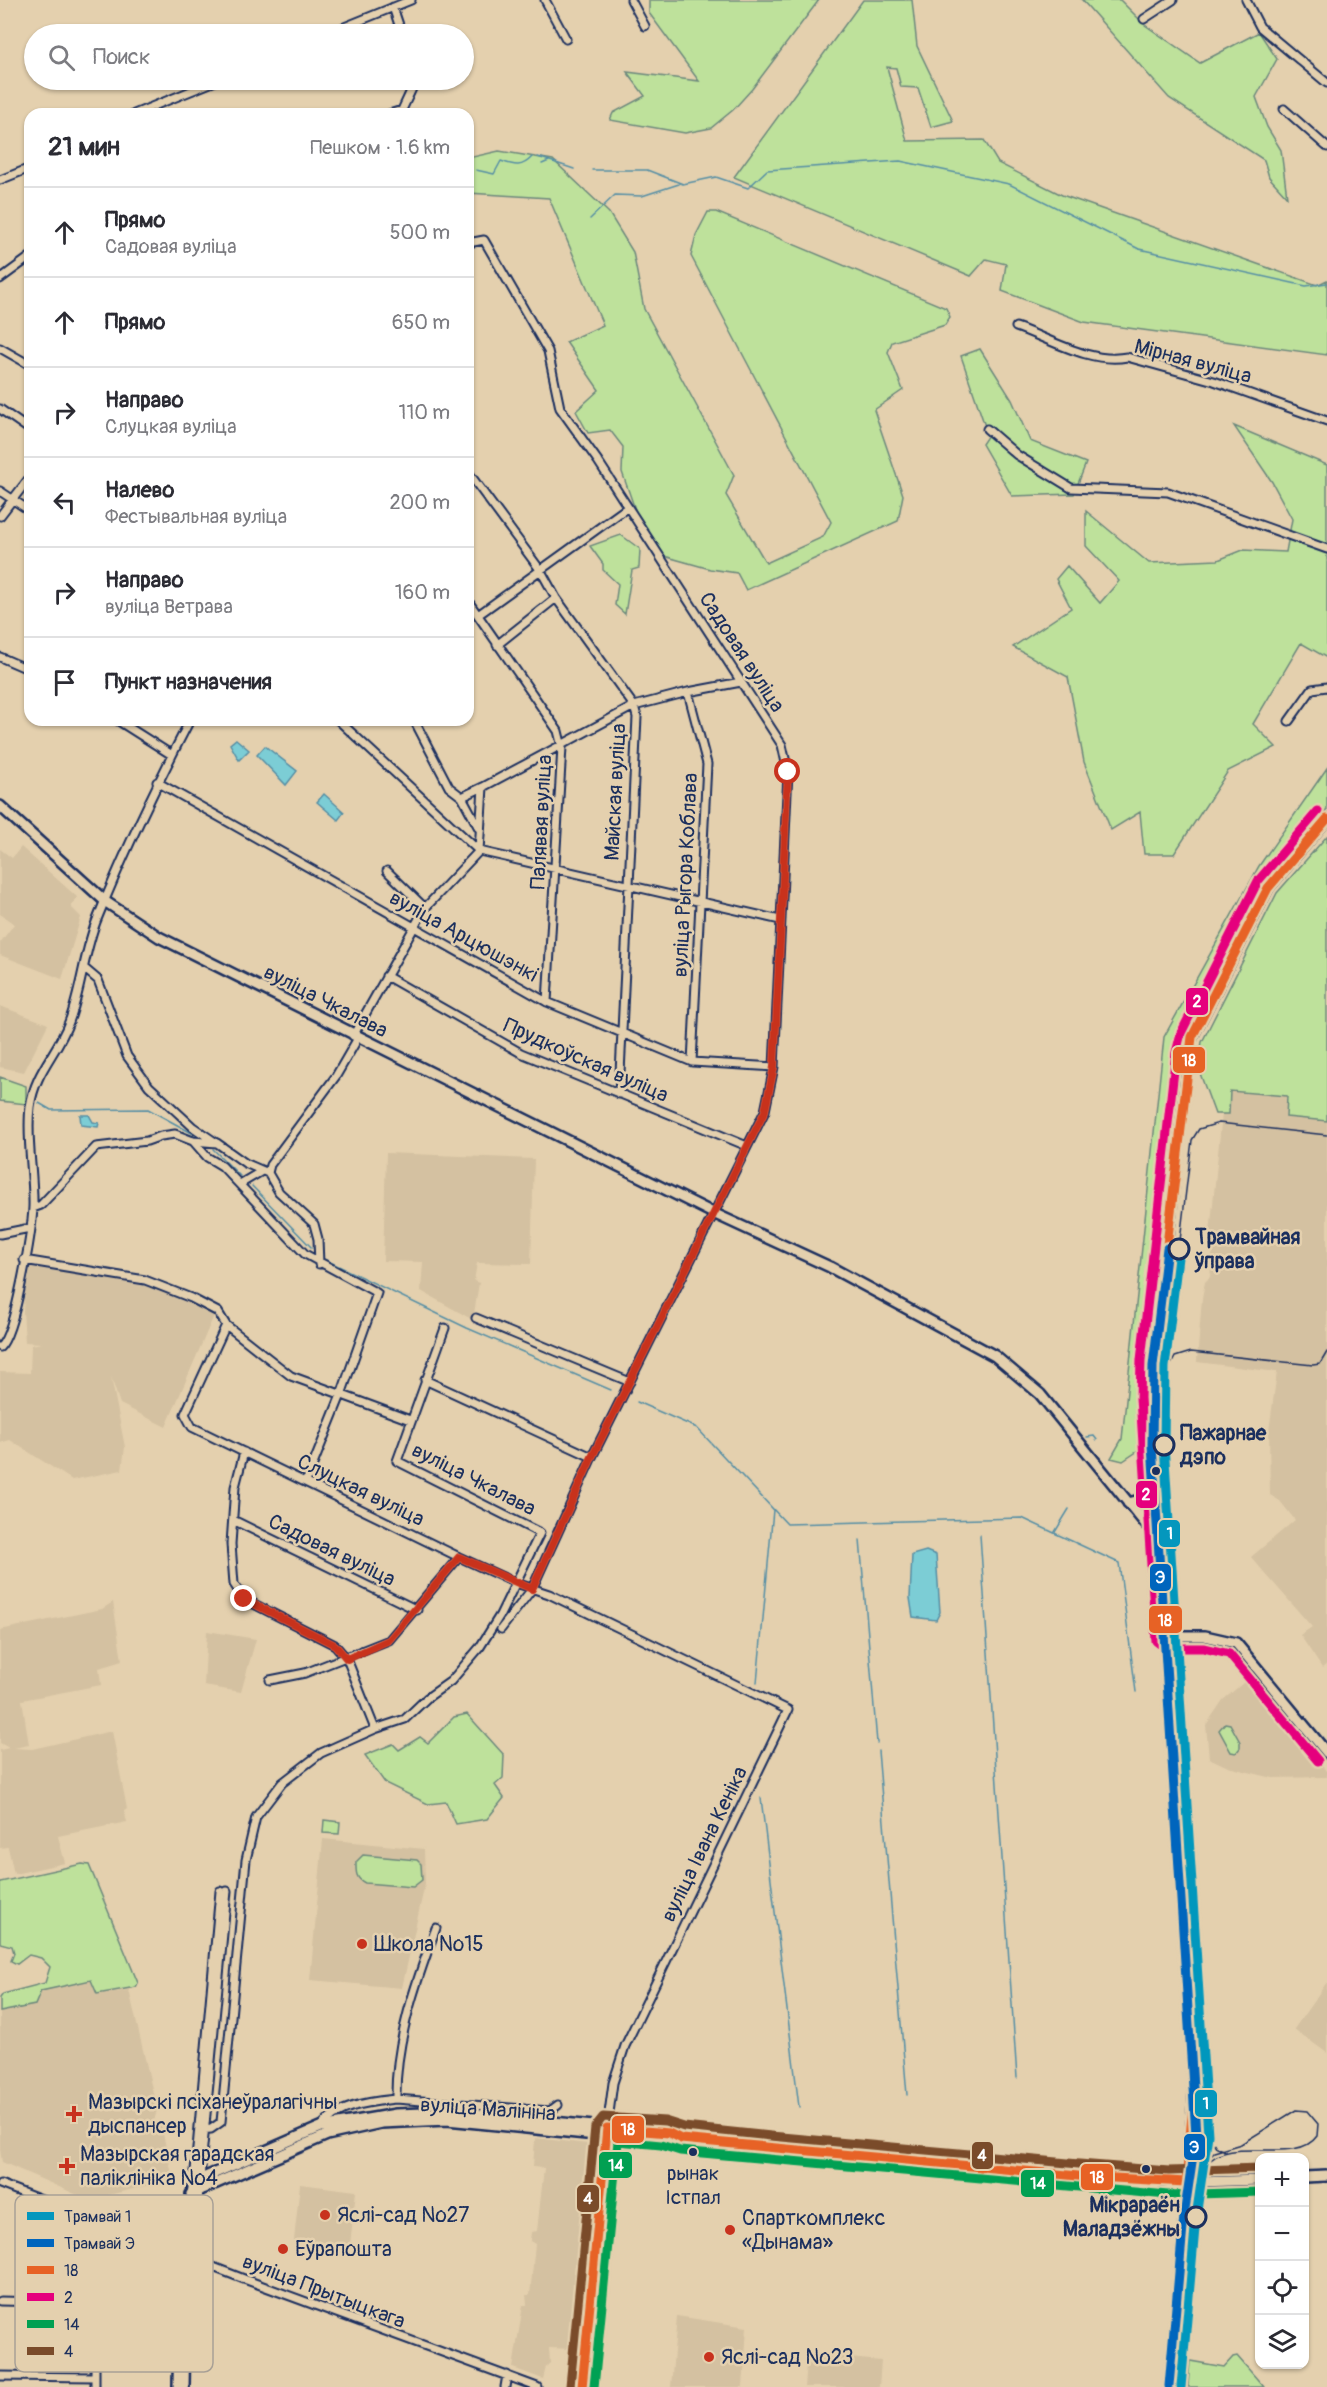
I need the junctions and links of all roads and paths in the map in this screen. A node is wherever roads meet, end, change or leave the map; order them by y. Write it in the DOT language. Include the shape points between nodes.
graph roads {
  1 [pos="411,0"];
  2 [pos="545,0"];
  3 [pos="631,0"];
  4 [pos="1173,0"];
  5 [pos="1246,0"];
  6 [pos="393,7"];
  7 [pos="1144,19"];
  8 [pos="351,24"];
  9 [pos="399,24"];
  10 [pos="645,26"];
  11 [pos="566,39"];
  12 [pos="1327,83"];
  13 [pos="193,90"];
  14 [pos="411,90"];
  15 [pos="149,108"];
  16 [pos="403,108"];
  17 [pos="1284,109"];
  18 [pos="1327,147"];
  19 [pos="24,170"];
  20 [pos="0,180"];
  21 [pos="474,242"];
  22 [pos="24,261"];
  23 [pos="0,279"];
  24 [pos="1016,327"];
  25 [pos="0,348"];
  26 [pos="24,361"];
  27 [pos="0,409"];
  28 [pos="1327,421"];
  29 [pos="24,426"];
  30 [pos="987,429"];
  31 [pos="474,480"];
  32 [pos="24,485"];
  33 [pos="0,491"];
  34 [pos="13,499"];
  35 [pos="24,507"];
  36 [pos="628,507"];
  37 [pos="0,516"];
  38 [pos="1327,549"];
  39 [pos="541,571"];
  40 [pos="556,598"];
  41 [pos="474,609"];
  42 [pos="478,615"];
  43 [pos="497,645"];
  44 [pos="0,657"];
  45 [pos="24,667"];
  46 [pos="741,682"];
  47 [pos="1327,687"];
  48 [pos="688,692"];
  49 [pos="634,706"];
  50 [pos="1289,722"];
  51 [pos="127,726"];
  52 [pos="187,726"];
  53 [pos="344,726"];
  54 [pos="417,726"];
  55 [pos="562,747"];
  56 [pos="172,754"];
  57 [pos="157,782"];
  58 [pos="483,787"];
  59 [pos="462,797"];
  60 [pos="0,806"];
  61 [pos="1327,819"];
  62 [pos="482,832"];
  63 [pos="479,851"];
  64 [pos="555,868"];
  65 [pos="387,871"];
  66 [pos="627,883"];
  67 [pos="700,901"];
  68 [pos="106,902"];
  69 [pos="425,908"];
  70 [pos="780,920"];
  71 [pos="415,928"];
  72 [pos="85,969"];
  73 [pos="386,976"];
  74 [pos="548,1002"];
  75 [pos="621,1033"];
  76 [pos="356,1037"];
  77 [pos="692,1062"];
  78 [pos="774,1067"];
  79 [pos="619,1094"];
  80 [pos="193,1141"];
  81 [pos="217,1143"];
  82 [pos="747,1146"];
  83 [pos="265,1172"];
  84 [pos="240,1184"];
  85 [pos="33,1208"];
  86 [pos="713,1213"];
  87 [pos="30,1228"];
  88 [pos="0,1234"];
  89 [pos="24,1260"];
  90 [pos="319,1264"];
  91 [pos="476,1318"];
  92 [pos="226,1324"];
  93 [pos="445,1328"];
  94 [pos="0,1347"];
  95 [pos="425,1380"];
  96 [pos="630,1382"];
  97 [pos="341,1395"];
  98 [pos="410,1420"];
  99 [pos="244,1452"];
  100 [pos="592,1457"];
  101 [pos="308,1480"];
  102 [pos="1157,1490"];
  103 [pos="1128,1503"];
  104 [pos="233,1520"];
  105 [pos="1160,1535"];
  106 [pos="459,1557"];
  107 [pos="516,1583"];
  108 [pos="532,1589"];
  109 [pos="417,1610"];
  110 [pos="501,1629"];
  111 [pos="1167,1636"];
  112 [pos="658,1648"];
  113 [pos="347,1659"];
  114 [pos="270,1680"];
  115 [pos="375,1729"];
  116 [pos="1327,1753"];
  117 [pos="223,1891"];
  118 [pos="436,1928"];
  119 [pos="213,2009"];
  120 [pos="230,2011"];
  121 [pos="396,2099"];
  122 [pos="321,2127"];
  123 [pos="558,2127"];
  124 [pos="202,2130"];
  125 [pos="607,2132"];
  126 [pos="203,2158"];
  127 [pos="218,2171"];
  128 [pos="1327,2176"];
  129 [pos="1309,2177"];
  130 [pos="1255,2180"];
  131 [pos="1186,2182"];
  132 [pos="0,2184"];
  133 [pos="196,2186"];
  134 [pos="29,2195"];
  135 [pos="194,2195"];
  136 [pos="213,2265"];
  137 [pos="0,2301"];
  138 [pos="15,2301"];
  139 [pos="95,2372"];
  140 [pos="179,2372"];
  141 [pos="507,2375"];
  142 [pos="0,2376"];
  143 [pos="95,2377"];
  144 [pos="95,2387"];
  145 [pos="178,2387"];
  146 [pos="505,2387"];
  147 [pos="537,2387"];
  148 [pos="582,2387"];
  149 [pos="1171,2387"];
  1 -- 6 [label="street"];
  2 -- 11 [label="street"];
  3 -- 10 [label="street"];
  4 -- 7 [label="street"];
  5 -- 12 [label="street" via="1260,27"];
  6 -- 8 [label="street"];
  6 -- 9 [label="street"];
  13 -- 15 [label="street"];
  14 -- 16 [label="street"];
  17 -- 18 [label="street"];
  19 -- 20 [label="street"];
  21 -- 36 [label="street, Садовая вуліца" via="484,240 497,260 548,351 560,408"];
  22 -- 23 [label="street"];
  24 -- 28 [label="street, Мірная вуліца" via="1072,349 1115,359 1127,357 1214,381"];
  25 -- 26 [label="street"];
  27 -- 29 [label="street"];
  30 -- 38 [label="street" via="1017,455 1071,488 1168,492"];
  31 -- 39 [label="street, Майская вуліца"];
  32 -- 34 [label="street"];
  33 -- 34 [label="street"];
  34 -- 35 [label="street"];
  34 -- 37 [label="street"];
  36 -- 39 [label="street"];
  36 -- 46 [label="street, Садовая вуліца"];
  39 -- 40 [label="street, Майская вуліца"];
  39 -- 42 [label="street"];
  40 -- 43 [label="street"];
  40 -- 49 [label="street, Майская вуліца"];
  41 -- 42 [label="street, Палявая вуліца"];
  42 -- 43 [label="street, Палявая вуліца"];
  43 -- 55 [label="street, Палявая вуліца" via="558,731"];
  44 -- 45 [label="street"];
  46 -- 48 [label="street"];
  46 -- 70 [label="street, Садовая вуліца" via="782,745 788,772"];
  47 -- 50 [label="street" via="1312,689"];
  48 -- 49 [label="street"];
  48 -- 67 [label="street, вуліца Рыгора Коблава" via="707,764"];
  49 -- 55 [label="street"];
  49 -- 66 [label="street, Майская вуліца" via="637,717"];
  51 -- 56 [label="street"];
  52 -- 56 [label="street"];
  53 -- 63 [label="street"];
  54 -- 59 [label="street" via="449,787"];
  55 -- 58 [label="street"];
  55 -- 64 [label="street, Палявая вуліца"];
  56 -- 57 [label="street"];
  57 -- 68 [label="street"];
  57 -- 71 [label="street, вуліца Арцюшэнкі"];
  58 -- 59 [label="street"];
  58 -- 62 [label="street"];
  59 -- 62 [label="street"];
  60 -- 68 [label="main road, вуліца Чкалава"];
  61 -- 102 [label="main road" via="1268,888 1198,1021 1190,1045 1153,1362"];
  62 -- 63 [label="street"];
  63 -- 64 [label="street"];
  63 -- 69 [label="street"];
  64 -- 66 [label="street"];
  64 -- 74 [label="street, Палявая вуліца"];
  65 -- 69 [label="street"];
  66 -- 67 [label="street"];
  66 -- 75 [label="street, Майская вуліца"];
  67 -- 70 [label="street"];
  67 -- 77 [label="street, вуліца Рыгора Коблава"];
  68 -- 72 [label="street" via="98,917"];
  68 -- 76 [label="main road, вуліца Чкалава" via="159,937"];
  69 -- 71 [label="street"];
  70 -- 78 [label="street, Садовая вуліца"];
  71 -- 73 [label="street"];
  71 -- 74 [label="street, вуліца Арцюшэнкі"];
  72 -- 81 [label="street" via="98,980 127,1056 149,1086 193,1127"];
  72 -- 85 [label="street" via="68,1025 34,1085 30,1110"];
  73 -- 76 [label="street"];
  73 -- 79 [label="street, Прудкоўская вуліца" via="521,1053"];
  74 -- 75 [label="street, вуліца Арцюшэнкі"];
  75 -- 77 [label="street, вуліца Арцюшэнкі"];
  75 -- 79 [label="street, Майская вуліца"];
  76 -- 83 [label="street" via="336,1076"];
  76 -- 86 [label="main road, вуліца Чкалава"];
  77 -- 78 [label="street, вуліца Арцюшэнкі"];
  78 -- 82 [label="street, Садовая вуліца" via="765,1111"];
  79 -- 82 [label="street, Прудкоўская вуліца"];
  80 -- 81 [label="street"];
  80 -- 84 [label="street"];
  80 -- 85 [label="street" via="175,1134 96,1147 41,1205"];
  81 -- 83 [label="street"];
  82 -- 86 [label="street, Садовая вуліца"];
  83 -- 84 [label="street"];
  83 -- 90 [label="street" via="279,1192 314,1224"];
  84 -- 90 [label="street"];
  85 -- 87 [label="street"];
  86 -- 96 [label="street, Садовая вуліца"];
  86 -- 103 [label="main road, вуліца Чкалава" via="830,1267 995,1356 1040,1394"];
  87 -- 88 [label="street"];
  87 -- 89 [label="street"];
  89 -- 92 [label="street" via="145,1280 218,1312"];
  89 -- 94 [label="street" via="14,1318"];
  90 -- 97 [label="street" via="377,1293"];
  91 -- 96 [label="street"];
  92 -- 97 [label="street" via="291,1376"];
  92 -- 99 [label="street, Слуцкая вуліца" via="184,1414 192,1427"];
  93 -- 95 [label="street"];
  95 -- 98 [label="street"];
  95 -- 100 [label="street"];
  96 -- 100 [label="street, Садовая вуліца"];
  97 -- 98 [label="street"];
  97 -- 101 [label="street"];
  98 -- 107 [label="street, вуліца Чкалава" via="397,1461 540,1533"];
  99 -- 101 [label="street, Слуцкая вуліца"];
  99 -- 104 [label="street" via="235,1487"];
  100 -- 108 [label="street, Садовая вуліца"];
  101 -- 106 [label="street, Слуцкая вуліца"];
  102 -- 103 [label="main road"];
  102 -- 105 [label="main road"];
  103 -- 105 [label="main road, вуліца Чкалава" via="1153,1533"];
  104 -- 109 [label="street, Садовая вуліца"];
  104 -- 113 [label="street" via="234,1584 244,1599 335,1645"];
  105 -- 111 [label="main road"];
  106 -- 107 [label="street, Слуцкая вуліца"];
  106 -- 109 [label="street"];
  107 -- 108 [label="street, Слуцкая вуліца"];
  107 -- 115 [label="street" via="500,1615 464,1667 405,1719"];
  108 -- 110 [label="street, Садовая вуліца"];
  108 -- 112 [label="street, Слуцкая вуліца"];
  109 -- 113 [label="street" via="389,1640"];
  111 -- 116 [label="main road" via="1205,1636 1236,1642"];
  111 -- 131 [label="main road" via="1194,2094"];
  112 -- 125 [label="street, вуліца Івана Кеніка" via="788,1710 625,2046 613,2083"];
  113 -- 114 [label="street"];
  113 -- 115 [label="street"];
  115 -- 120 [label="street" via="302,1766 268,1798 256,1817 246,1860"];
  117 -- 119 [label="street"];
  118 -- 121 [label="street, вуліца Малініна" via="401,2041"];
  119 -- 120 [label="street"];
  119 -- 124 [label="street"];
  120 -- 124 [label="street" via="221,2122"];
  121 -- 122 [label="street, вуліца Малініна" via="344,2109"];
  121 -- 123 [label="street, вуліца Малініна" via="556,2108"];
  122 -- 123 [label="main road, вуліца Малініна" via="396,2114 454,2112"];
  122 -- 127 [label="main road, вуліца Малініна"];
  123 -- 125 [label="main road, вуліца Малініна"];
  123 -- 133 [label="main road, вуліца Малініна" via="447,2120 360,2126"];
  124 -- 126 [label="street"];
  124 -- 133 [label="street"];
  125 -- 131 [label="main road, вуліца Малініна" via="664,2133 681,2139 1078,2176"];
  125 -- 148 [label="main road"];
  126 -- 127 [label="street" via="208,2168"];
  126 -- 133 [label="street"];
  127 -- 133 [label="main road, вуліца Малініна"];
  128 -- 129 [label="main road"];
  130 -- 131 [label="main road, вуліца Малініна"];
  131 -- 149 [label="main road"];
  132 -- 134 [label="street, вуліца Прытыцкага"];
  133 -- 135 [label="main road"];
  136 -- 141 [label="street, вуліца Прытыцкага" via="393,2336"];
  137 -- 138 [label="street"];
  139 -- 143 [label="street"];
  140 -- 145 [label="main road"];
  141 -- 146 [label="street"];
  141 -- 147 [label="street, вуліца Прытыцкага"];
  142 -- 143 [label="street"];
  143 -- 144 [label="street"];
}
